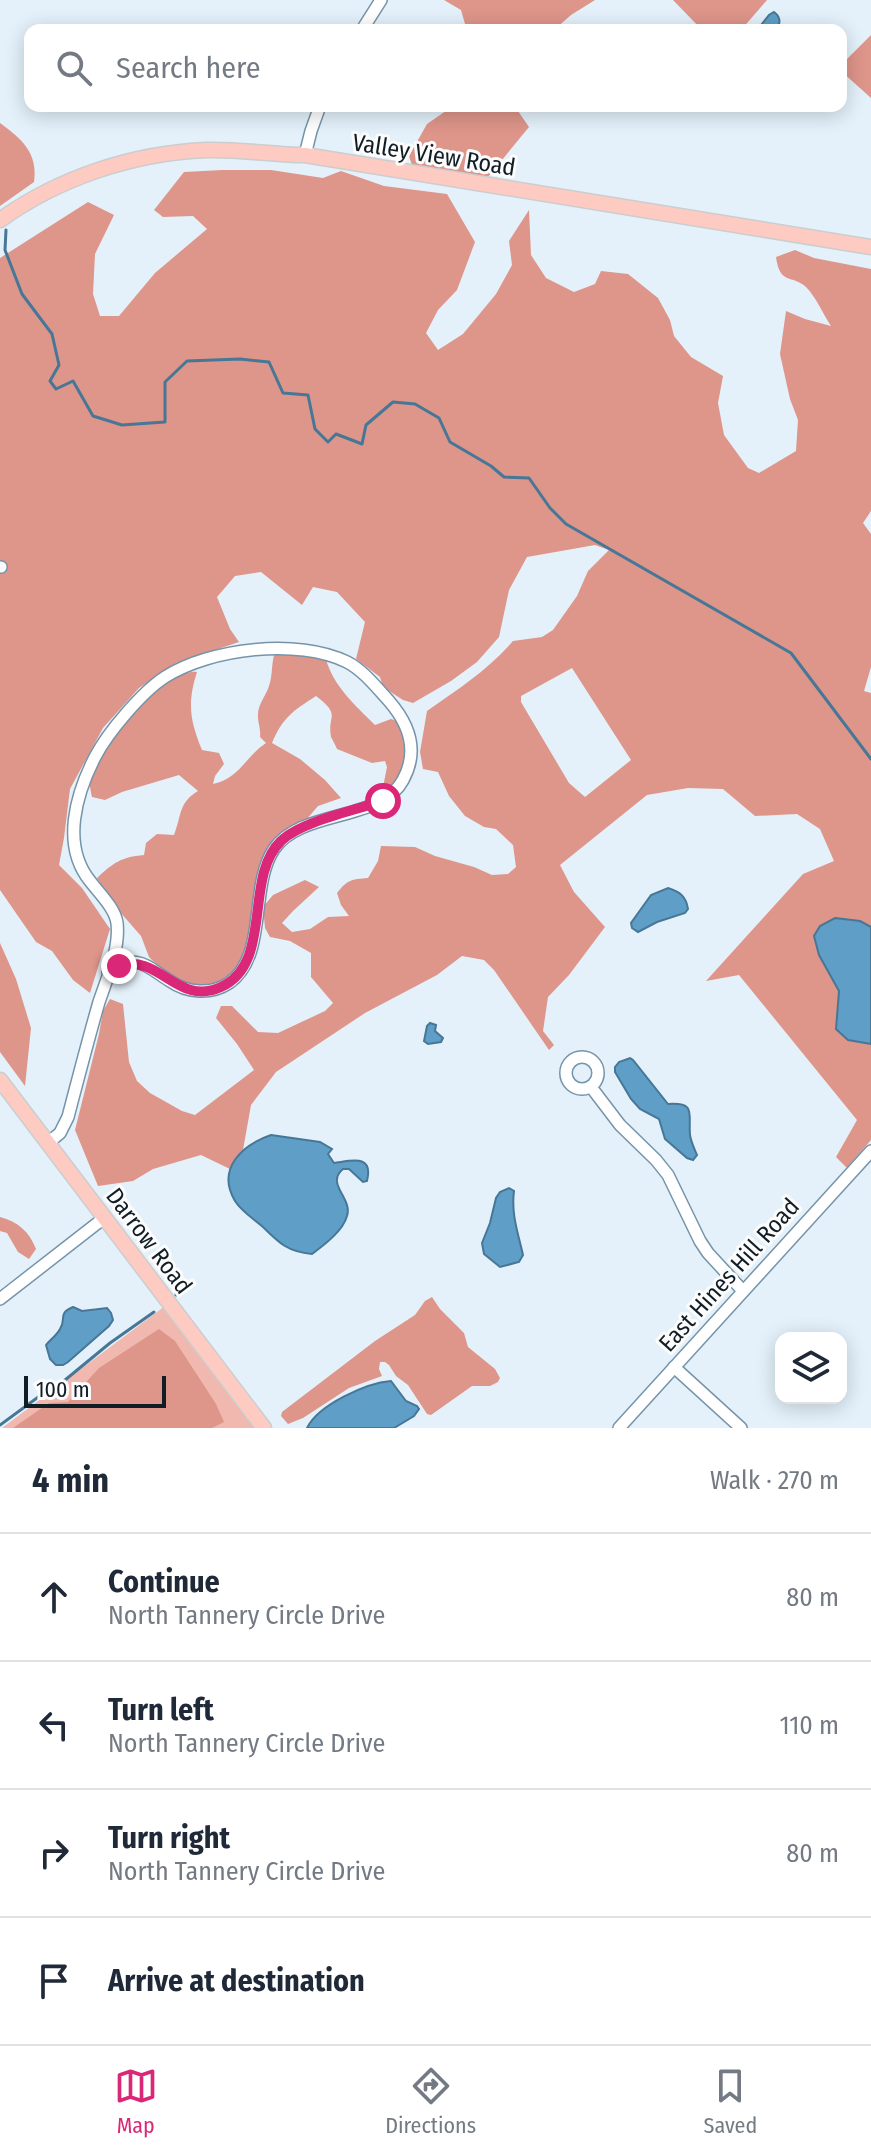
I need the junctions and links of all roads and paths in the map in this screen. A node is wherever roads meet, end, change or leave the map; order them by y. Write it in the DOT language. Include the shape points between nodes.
graph roads {
  1 [pos="381,0"];
  2 [pos="366,24"];
  3 [pos="318,112"];
  4 [pos="305,155"];
  5 [pos="0,220"];
  6 [pos="871,247"];
  7 [pos="108,972"];
  8 [pos="0,1080"];
  9 [pos="591,1087"];
  10 [pos="48,1143"];
  11 [pos="871,1151"];
  12 [pos="104,1218"];
  13 [pos="743,1291"];
  14 [pos="0,1299"];
  15 [pos="674,1367"];
  16 [pos="264,1428"];
  17 [pos="619,1428"];
  18 [pos="741,1428"];
  1 -- 2 [label="street"];
  3 -- 4 [label="street"];
  4 -- 5 [label="main road, Valley View Road" via="209,150 140,159 74,180"];
  4 -- 6 [label="main road, Valley View Road"];
  7 -- 7 [label="street" via="137,963 184,988 205,991 224,986 247,961 265,870 283,838 395,792 409,767 411,737 395,708 360,671 303,650 227,654 164,678 118,724 86,777 74,823 83,872 117,922"];
  7 -- 10 [label="street" via="68,1117"];
  8 -- 10 [label="main road, Darrow Road"];
  9 -- 13 [label="street" via="668,1175 700,1241"];
  10 -- 12 [label="main road, Darrow Road"];
  11 -- 13 [label="street, East Hines Hill Road"];
  12 -- 14 [label="street"];
  12 -- 16 [label="main road, Darrow Road"];
  13 -- 15 [label="street, East Hines Hill Road"];
  15 -- 17 [label="street, East Hines Hill Road"];
  15 -- 18 [label="street"];
}
